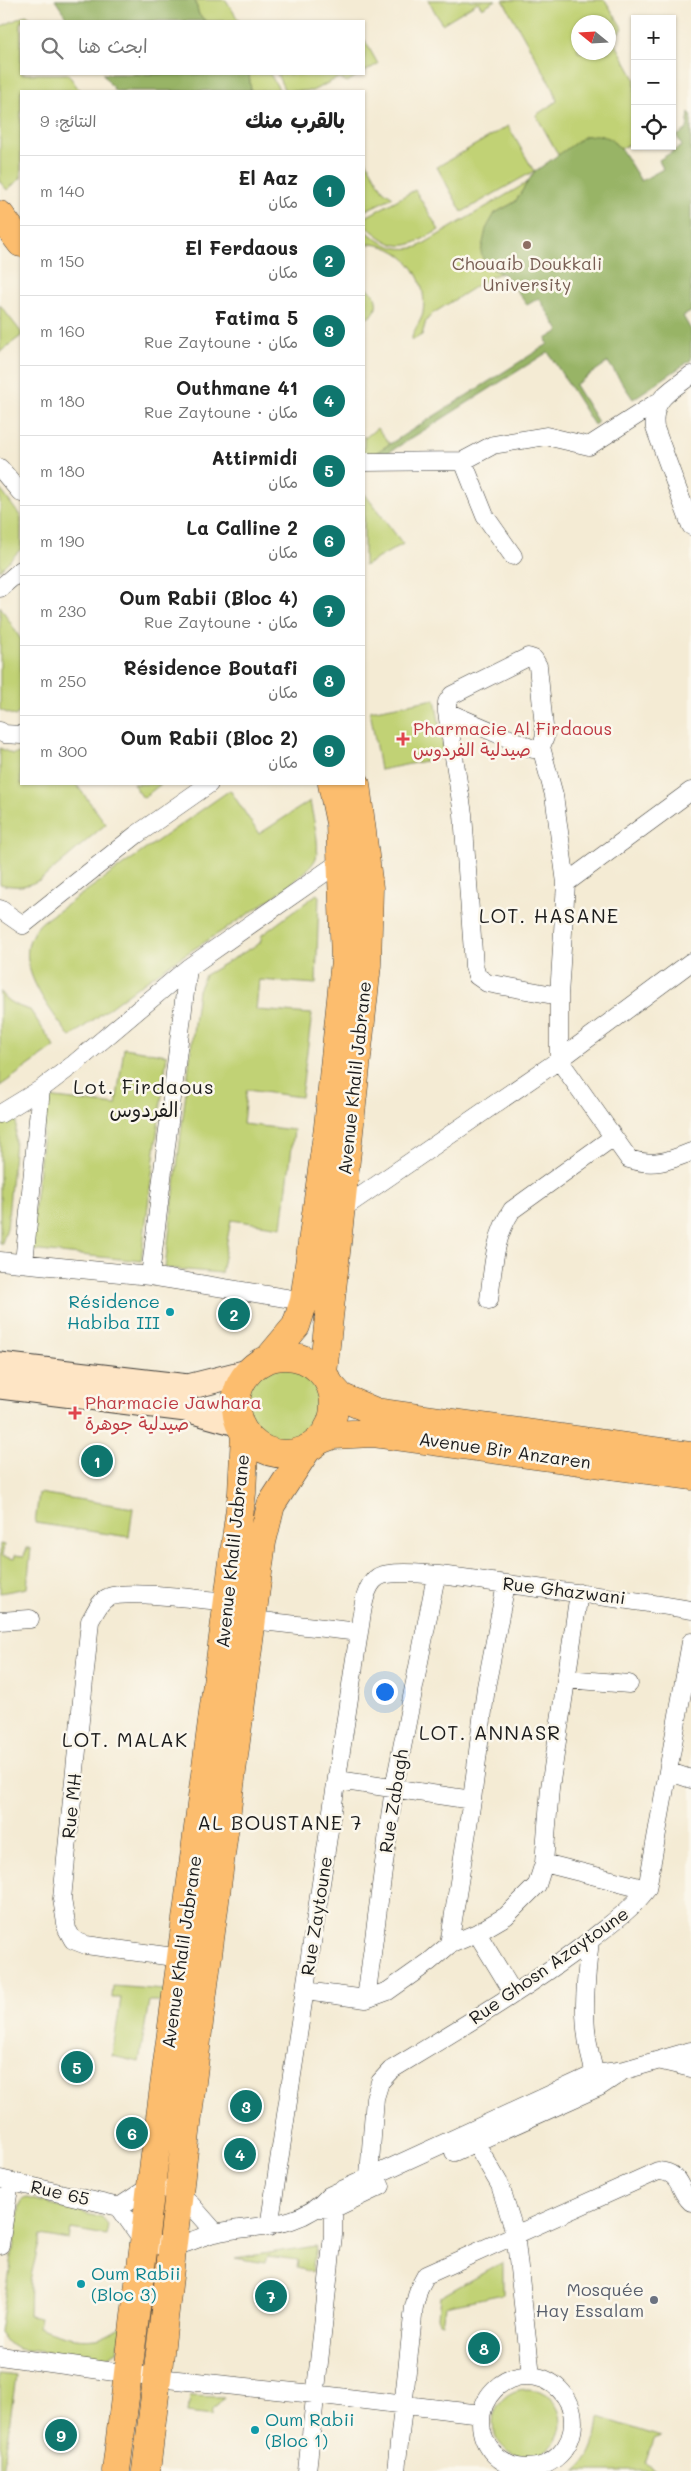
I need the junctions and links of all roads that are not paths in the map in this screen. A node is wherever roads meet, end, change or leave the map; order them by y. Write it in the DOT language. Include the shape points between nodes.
graph roads {
  1 [pos="0,215"];
  2 [pos="0,238"];
  3 [pos="20,242"];
  4 [pos="20,263"];
  5 [pos="691,375"];
  6 [pos="656,403"];
  7 [pos="463,461"];
  8 [pos="365,462"];
  9 [pos="0,468"];
  10 [pos="20,492"];
  11 [pos="691,526"];
  12 [pos="512,556"];
  13 [pos="20,571"];
  14 [pos="0,588"];
  15 [pos="447,712"];
  16 [pos="0,731"];
  17 [pos="20,735"];
  18 [pos="541,747"];
  19 [pos="208,785"];
  20 [pos="332,785"];
  21 [pos="356,785"];
  22 [pos="691,791"];
  23 [pos="354,854"];
  24 [pos="566,883"];
  25 [pos="0,909"];
  26 [pos="691,962"];
  27 [pos="188,968"];
  28 [pos="355,975"];
  29 [pos="559,996"];
  30 [pos="559,1060"];
  31 [pos="41,1089"];
  32 [pos="0,1114"];
  33 [pos="612,1138"];
  34 [pos="691,1152"];
  35 [pos="342,1210"];
  36 [pos="316,1223"];
  37 [pos="0,1261"];
  38 [pos="24,1263"];
  39 [pos="150,1276"];
  40 [pos="304,1300"];
  41 [pos="489,1300"];
  42 [pos="0,1364"];
  43 [pos="259,1365"];
  44 [pos="327,1380"];
  45 [pos="0,1386"];
  46 [pos="242,1429"];
  47 [pos="314,1444"];
  48 [pos="691,1456"];
  49 [pos="691,1476"];
  50 [pos="436,1576"];
  51 [pos="506,1584"];
  52 [pos="579,1593"];
  53 [pos="228,1602"];
  54 [pos="691,1610"];
  55 [pos="30,1619"];
  56 [pos="253,1620"];
  57 [pos="0,1621"];
  58 [pos="359,1632"];
  59 [pos="691,1642"];
  60 [pos="567,1679"];
  61 [pos="629,1684"];
  62 [pos="670,1772"];
  63 [pos="691,1779"];
  64 [pos="338,1780"];
  65 [pos="394,1788"];
  66 [pos="472,1800"];
  67 [pos="544,1864"];
  68 [pos="647,1889"];
  69 [pos="477,1933"];
  70 [pos="590,1940"];
  71 [pos="449,1945"];
  72 [pos="181,1958"];
  73 [pos="306,1991"];
  74 [pos="514,1994"];
  75 [pos="366,1999"];
  76 [pos="691,2051"];
  77 [pos="659,2060"];
  78 [pos="691,2068"];
  79 [pos="597,2080"];
  80 [pos="472,2137"];
  81 [pos="5,2180"];
  82 [pos="368,2185"];
  83 [pos="151,2186"];
  84 [pos="179,2191"];
  85 [pos="691,2202"];
  86 [pos="327,2204"];
  87 [pos="119,2208"];
  88 [pos="269,2227"];
  89 [pos="216,2233"];
  90 [pos="515,2233"];
  91 [pos="144,2242"];
  92 [pos="0,2245"];
  93 [pos="173,2247"];
  94 [pos="0,2356"];
  95 [pos="129,2372"];
  96 [pos="531,2375"];
  97 [pos="158,2378"];
  98 [pos="314,2394"];
  99 [pos="402,2405"];
  100 [pos="481,2414"];
  101 [pos="509,2468"];
  102 [pos="116,2471"];
  103 [pos="146,2471"];
  104 [pos="307,2471"];
  105 [pos="396,2471"];
  1 -- 3 [label="main road"];
  2 -- 4 [label="main road"];
  5 -- 6 [label="street"];
  6 -- 7 [label="street" via="589,446 546,436 493,445"];
  6 -- 11 [label="street" via="655,428"];
  7 -- 8 [label="street"];
  7 -- 12 [label="street" via="484,516"];
  9 -- 10 [label="street"];
  13 -- 14 [label="street"];
  15 -- 18 [label="street" via="533,749"];
  15 -- 18 [label="street" via="447,702 452,695 528,657 534,659 538,666 545,738"];
  15 -- 29 [label="street" via="463,814 477,976 487,983"];
  16 -- 17 [label="street"];
  18 -- 24 [label="street" via="554,795"];
  19 -- 25 [label="street" via="141,831 23,925"];
  20 -- 23 [label="main road, Avenue Khalil Jabrane" via="340,823"];
  21 -- 23 [label="main road, Avenue Khalil Jabrane"];
  22 -- 24 [label="street"];
  23 -- 27 [label="street"];
  23 -- 28 [label="main road, Avenue Khalil Jabrane" via="369,888"];
  24 -- 29 [label="street"];
  26 -- 30 [label="street"];
  27 -- 31 [label="street"];
  27 -- 39 [label="street"];
  28 -- 35 [label="main road, Avenue Khalil Jabrane"];
  28 -- 36 [label="main road, Avenue Khalil Jabrane"];
  29 -- 30 [label="street"];
  30 -- 33 [label="street"];
  30 -- 35 [label="street"];
  31 -- 32 [label="street"];
  31 -- 38 [label="street"];
  33 -- 34 [label="street" via="629,1160 642,1164 665,1163"];
  33 -- 41 [label="street" via="512,1210 502,1226 496,1248"];
  35 -- 36 [label="street"];
  35 -- 44 [label="main road, Avenue Khalil Jabrane" via="326,1329"];
  36 -- 40 [label="main road, Avenue Khalil Jabrane"];
  37 -- 38 [label="street"];
  38 -- 39 [label="street"];
  39 -- 40 [label="street"];
  40 -- 43 [label="main road, Avenue Khalil Jabrane" via="296,1326"];
  42 -- 43 [label="main road" via="188,1387"];
  43 -- 44 [label="main road" via="281,1355 301,1358"];
  43 -- 46 [label="main road" via="239,1386 236,1402"];
  44 -- 47 [label="main road" via="334,1410 329,1426"];
  44 -- 48 [label="main road, Avenue Bir Anzaren" via="341,1397 376,1412"];
  45 -- 46 [label="main road" via="186,1408"];
  46 -- 47 [label="main road" via="258,1446 270,1452 289,1454"];
  46 -- 53 [label="main road, Avenue Khalil Jabrane" via="242,1493"];
  47 -- 49 [label="main road, Avenue Bir Anzaren" via="333,1434 372,1433"];
  47 -- 56 [label="main road, Avenue Khalil Jabrane" via="271,1505 262,1542"];
  50 -- 51 [label="street, Rue Ghazwani"];
  50 -- 58 [label="street, Rue Zaytoune" via="390,1573 378,1577 368,1587"];
  50 -- 65 [label="street, Rue Zabagh"];
  51 -- 52 [label="street, Rue Ghazwani"];
  51 -- 66 [label="street" via="486,1687"];
  52 -- 54 [label="street, Rue Ghazwani"];
  52 -- 60 [label="street"];
  53 -- 72 [label="main road, Avenue Khalil Jabrane"];
  53 -- 72 [label="street, Rue MH" via="125,1594 108,1597 90,1621 62,1899 67,1929 72,1940 86,1945"];
  55 -- 57 [label="street"];
  56 -- 58 [label="street"];
  56 -- 84 [label="main road, Avenue Khalil Jabrane"];
  58 -- 64 [label="street, Rue Zaytoune"];
  59 -- 62 [label="street, Rue Ghosn Azaytoune"];
  60 -- 61 [label="street"];
  60 -- 67 [label="street" via="550,1788"];
  62 -- 63 [label="street"];
  62 -- 68 [label="street, Rue Ghosn Azaytoune"];
  64 -- 65 [label="street"];
  64 -- 73 [label="street, Rue Zaytoune"];
  65 -- 66 [label="street"];
  65 -- 75 [label="street, Rue Zabagh"];
  66 -- 71 [label="street"];
  67 -- 68 [label="street"];
  67 -- 69 [label="street" via="537,1885 523,1900 506,1916"];
  68 -- 70 [label="street, Rue Ghosn Azaytoune" via="635,1906"];
  69 -- 71 [label="street"];
  69 -- 74 [label="street"];
  70 -- 74 [label="street, Rue Ghosn Azaytoune"];
  70 -- 79 [label="street" via="583,1998 584,2022"];
  71 -- 75 [label="street" via="388,1991"];
  72 -- 83 [label="main road, Avenue Khalil Jabrane"];
  73 -- 75 [label="street"];
  73 -- 88 [label="street, Rue Zaytoune"];
  74 -- 82 [label="street, Rue Ghosn Azaytoune" via="391,2070 380,2082 375,2098"];
  76 -- 77 [label="street"];
  77 -- 78 [label="street"];
  77 -- 79 [label="street"];
  79 -- 80 [label="street"];
  80 -- 82 [label="street"];
  80 -- 90 [label="street" via="500,2186"];
  81 -- 87 [label="street, Rue 65"];
  81 -- 92 [label="street"];
  82 -- 86 [label="street"];
  83 -- 84 [label="street"];
  83 -- 87 [label="street"];
  83 -- 91 [label="main road, Avenue Khalil Jabrane"];
  84 -- 89 [label="street"];
  84 -- 93 [label="main road, Avenue Khalil Jabrane"];
  85 -- 90 [label="street" via="676,2178 668,2172 658,2171"];
  86 -- 88 [label="street"];
  86 -- 98 [label="street" via="333,2235"];
  87 -- 91 [label="street"];
  88 -- 89 [label="street"];
  89 -- 93 [label="street"];
  90 -- 96 [label="street"];
  90 -- 99 [label="street" via="426,2275 414,2307"];
  91 -- 93 [label="street"];
  91 -- 95 [label="main road, Avenue Khalil Jabrane"];
  93 -- 97 [label="main road, Avenue Khalil Jabrane"];
  94 -- 95 [label="street"];
  95 -- 97 [label="street"];
  95 -- 102 [label="main road, Avenue Khalil Jabrane"];
  96 -- 100 [label="street" via="500,2384 487,2397"];
  96 -- 101 [label="street" via="549,2381 561,2391 573,2419 571,2435 554,2459 540,2466"];
  97 -- 98 [label="street"];
  97 -- 103 [label="main road, Avenue Khalil Jabrane"];
  98 -- 99 [label="street"];
  98 -- 104 [label="street"];
  99 -- 100 [label="street"];
  99 -- 105 [label="street"];
  100 -- 101 [label="street" via="481,2430 486,2445"];
}
